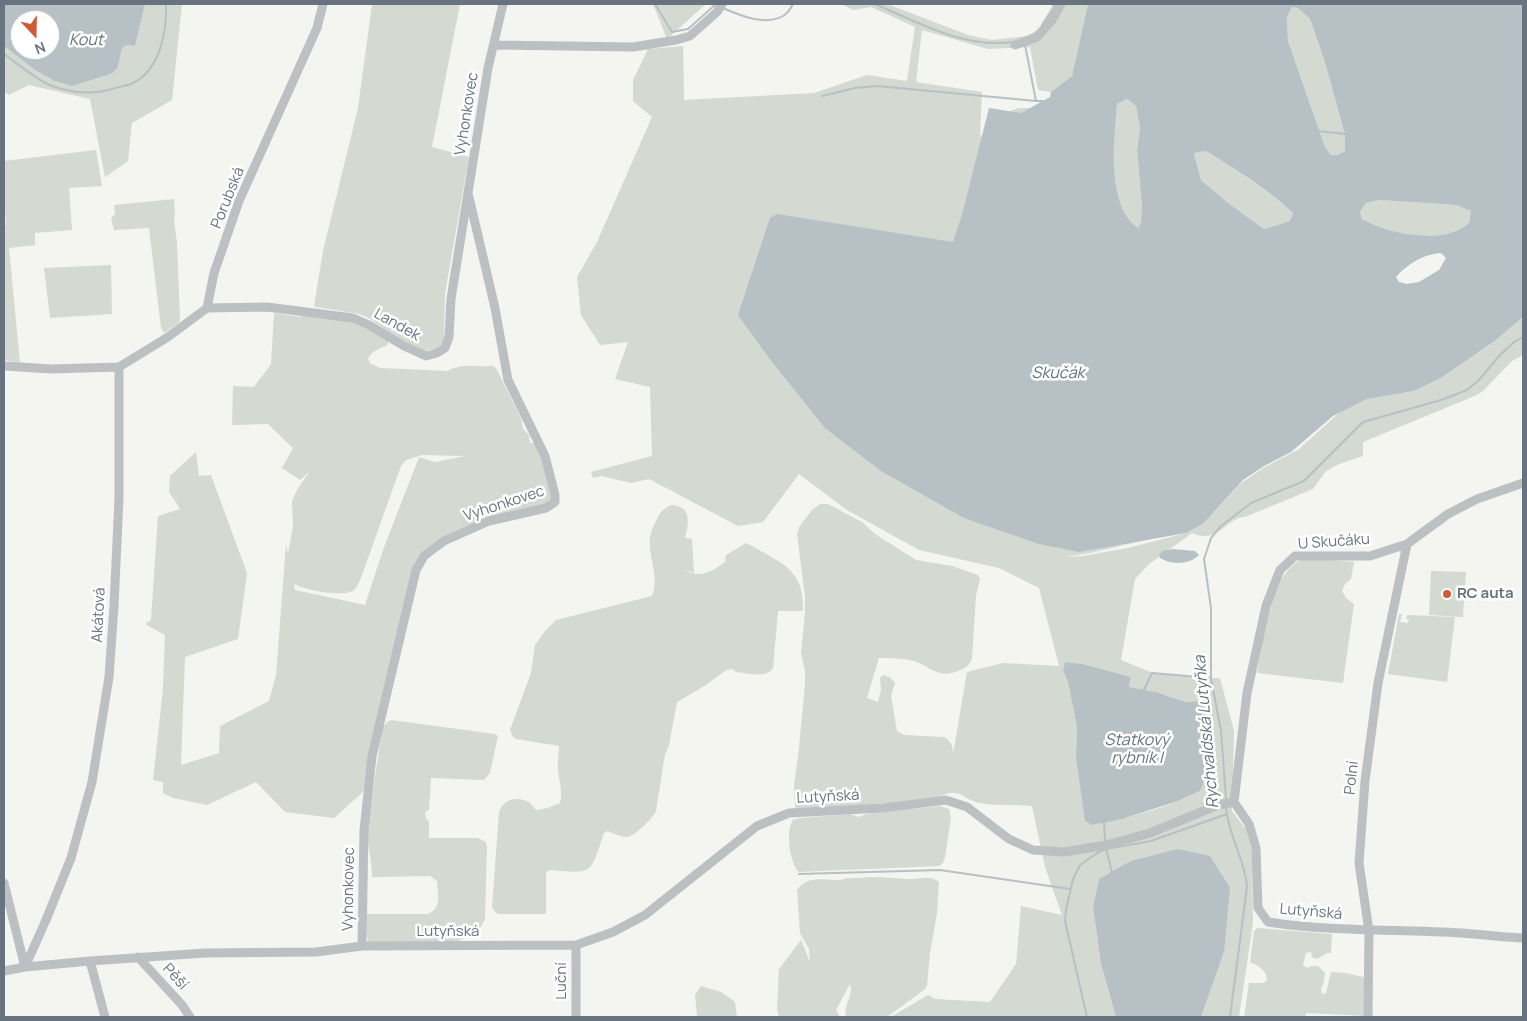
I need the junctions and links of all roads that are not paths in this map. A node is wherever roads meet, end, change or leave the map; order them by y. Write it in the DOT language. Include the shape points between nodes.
graph roads {
  1 [pos="323,4"];
  2 [pos="503,4"];
  3 [pos="1061,4"];
  4 [pos="719,7"];
  5 [pos="1017,44"];
  6 [pos="494,45"];
  7 [pos="468,192"];
  8 [pos="207,308"];
  9 [pos="4,366"];
  10 [pos="119,367"];
  11 [pos="1523,483"];
  12 [pos="1407,544"];
  13 [pos="1234,802"];
  14 [pos="4,883"];
  15 [pos="1369,931"];
  16 [pos="1523,938"];
  17 [pos="576,944"];
  18 [pos="362,946"];
  19 [pos="138,957"];
  20 [pos="90,961"];
  21 [pos="25,967"];
  22 [pos="4,971"];
  23 [pos="105,1017"];
  24 [pos="190,1017"];
  25 [pos="576,1017"];
  26 [pos="1368,1017"];
  1 -- 8 [label="street, Porubská" via="317,28 239,201 214,273"];
  2 -- 6 [label="street, Vyhonkovec"];
  3 -- 5 [label="street" via="1037,37"];
  4 -- 6 [label="street" via="690,36 676,40 633,47"];
  6 -- 7 [label="street, Vyhonkovec"];
  7 -- 8 [label="street, Landek" via="451,299 449,337 446,348 437,353 426,356 415,352 353,318 267,307"];
  7 -- 18 [label="street, Vyhonkovec" via="508,380 545,456 555,502 546,508 489,521 444,541 424,556 416,570 372,756 364,830"];
  8 -- 10 [label="street"];
  9 -- 10 [label="street" via="51,369"];
  10 -- 21 [label="street, Akátová" via="118,498 109,677 92,782 71,858"];
  11 -- 12 [label="street, U Skučáku" via="1477,499 1448,514"];
  12 -- 13 [label="street, U Skučáku" via="1370,556 1295,556 1280,570 1266,606 1247,693"];
  12 -- 15 [label="street, Polní" via="1378,683 1364,781 1360,863"];
  13 -- 15 [label="street, Lutyňská" via="1249,824 1256,848 1258,908 1268,922"];
  13 -- 17 [label="street, Lutyňská" via="1218,805 1150,833 1065,852 1034,850 1009,839 967,807 946,800 883,808 789,813 757,826 645,915 613,932"];
  14 -- 21 [label="street"];
  15 -- 16 [label="street, Lutyňská"];
  15 -- 26 [label="street, Polní"];
  17 -- 18 [label="street, Lutyňská"];
  17 -- 25 [label="street, Luční"];
  18 -- 19 [label="street, Lutyňská" via="316,952"];
  19 -- 20 [label="street, Lutyňská"];
  19 -- 24 [label="street, Pěší"];
  20 -- 21 [label="street, Lutyňská"];
  20 -- 23 [label="street"];
  21 -- 22 [label="street, Lutyňská"];
}
